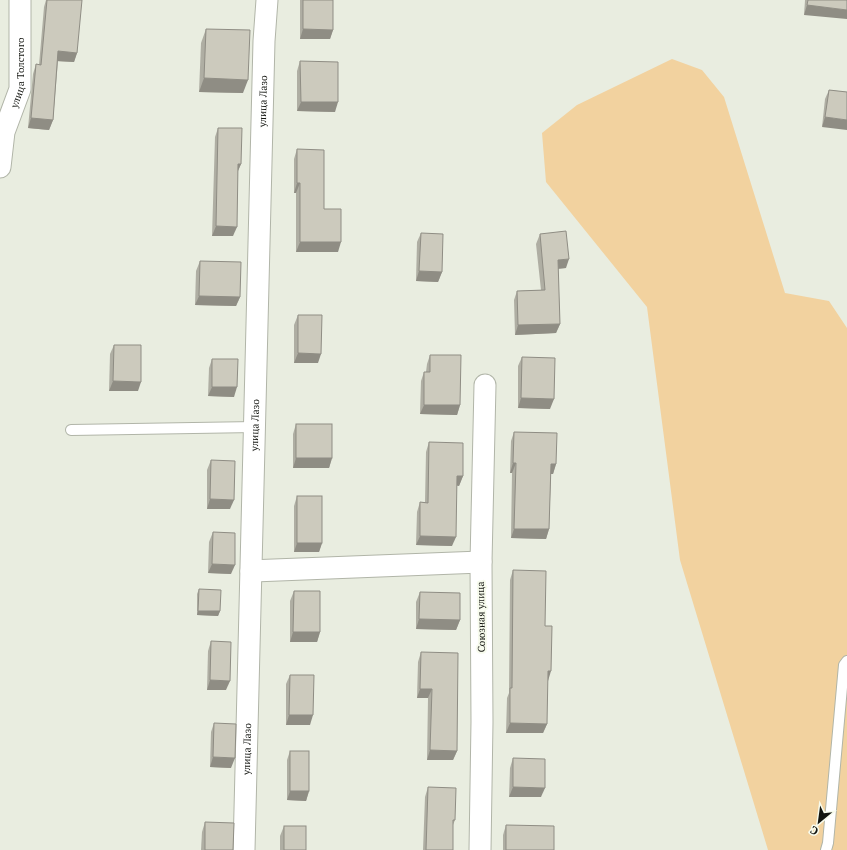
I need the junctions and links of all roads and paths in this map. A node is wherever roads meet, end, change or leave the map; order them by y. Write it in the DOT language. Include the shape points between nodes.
graph roads {
  1 [pos="20,0"];
  2 [pos="267,0"];
  3 [pos="0,167"];
  4 [pos="485,385"];
  5 [pos="255,427"];
  6 [pos="71,430"];
  7 [pos="481,562"];
  8 [pos="251,571"];
  9 [pos="847,662"];
  10 [pos="244,850"];
  11 [pos="480,850"];
  12 [pos="826,850"];
  1 -- 3 [label="street, улица Толстого" via="20,89 4,132"];
  2 -- 5 [label="street, улица Лазо"];
  4 -- 7 [label="street, Союзная улица"];
  5 -- 6 [label="lane"];
  5 -- 8 [label="street, улица Лазо"];
  7 -- 8 [label="street"];
  7 -- 11 [label="street, Союзная улица"];
  8 -- 10 [label="street, улица Лазо"];
  9 -- 12 [label="lane" via="844,665"];
}
